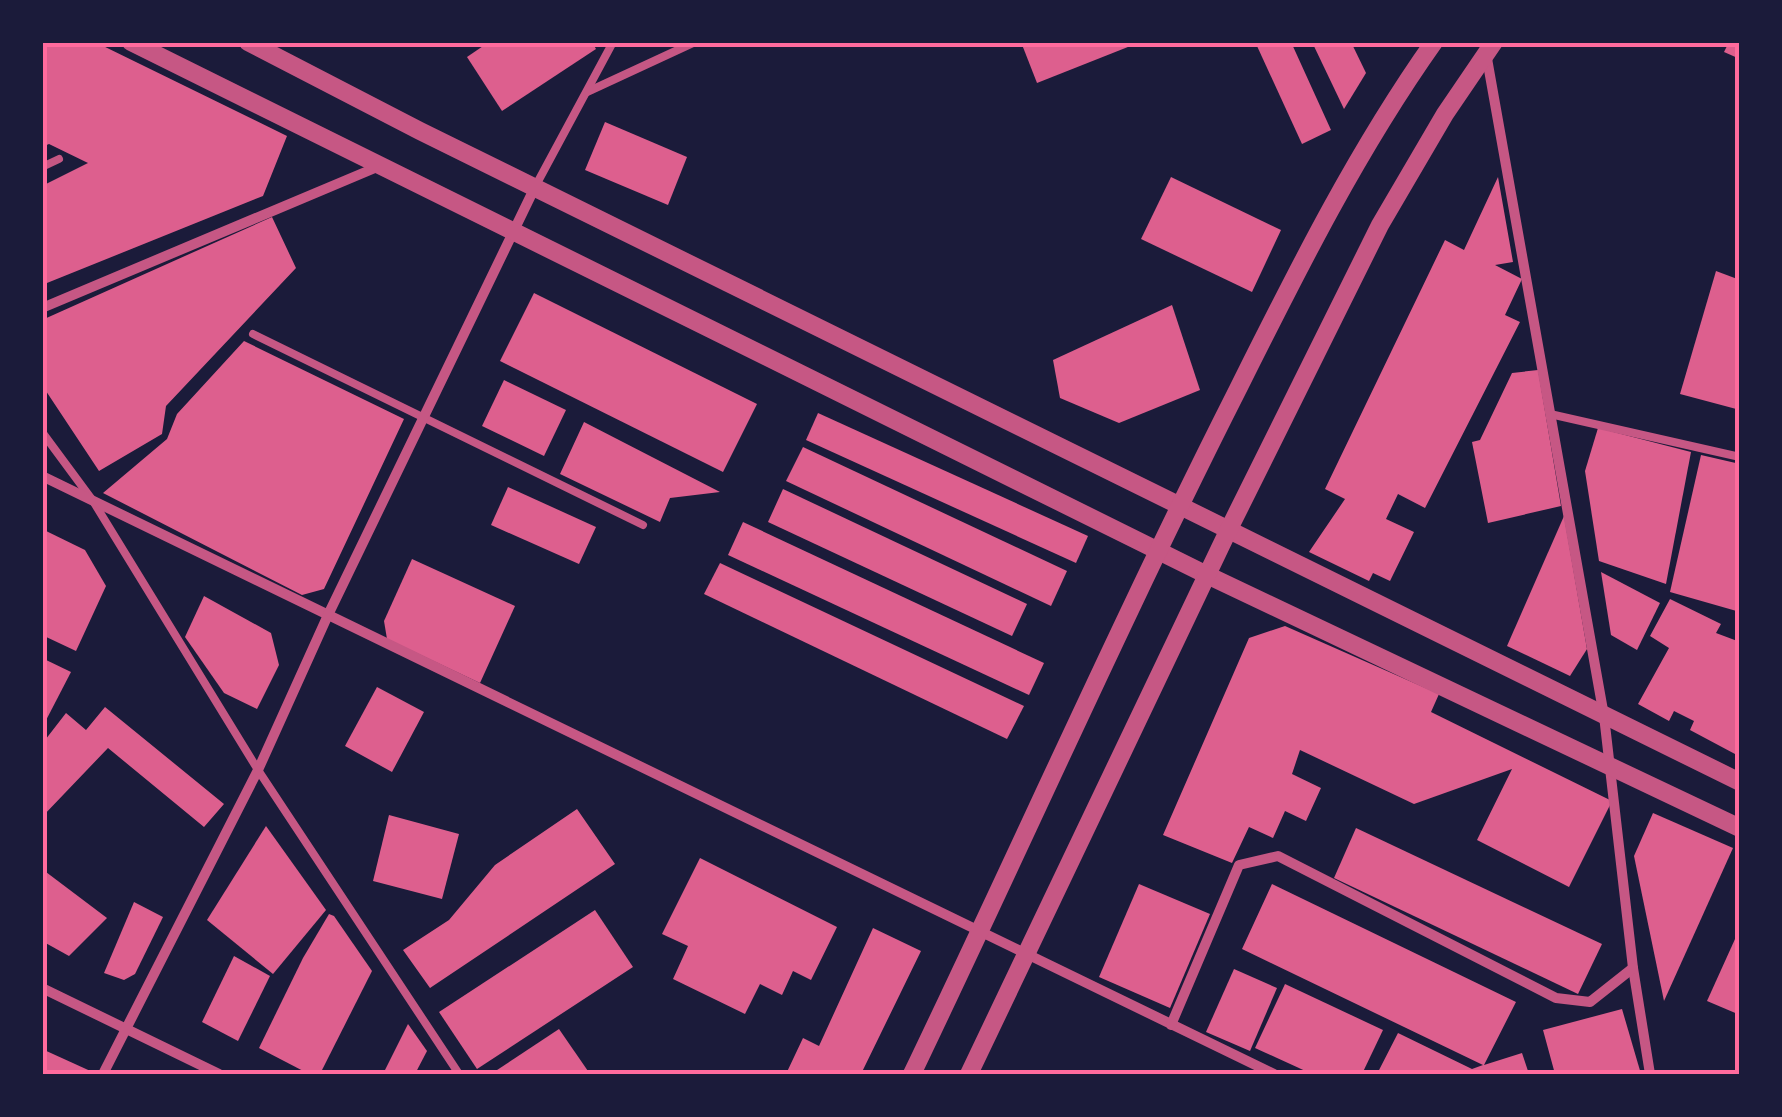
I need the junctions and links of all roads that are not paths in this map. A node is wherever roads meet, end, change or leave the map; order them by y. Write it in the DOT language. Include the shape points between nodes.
graph roads {
  1 [pos="131,42"];
  2 [pos="248,42"];
  3 [pos="613,42"];
  4 [pos="695,42"];
  5 [pos="1434,42"];
  6 [pos="1489,46"];
  7 [pos="587,92"];
  8 [pos="60,159"];
  9 [pos="382,165"];
  10 [pos="42,166"];
  11 [pos="534,187"];
  12 [pos="512,232"];
  13 [pos="42,308"];
  14 [pos="253,334"];
  15 [pos="1550,414"];
  16 [pos="423,417"];
  17 [pos="42,432"];
  18 [pos="1740,457"];
  19 [pos="42,476"];
  20 [pos="93,501"];
  21 [pos="1179,505"];
  22 [pos="644,525"];
  23 [pos="1228,530"];
  24 [pos="1158,550"];
  25 [pos="1207,575"];
  26 [pos="328,615"];
  27 [pos="1604,716"];
  28 [pos="1610,765"];
  29 [pos="258,770"];
  30 [pos="1740,782"];
  31 [pos="1740,828"];
  32 [pos="980,932"];
  33 [pos="1026,954"];
  34 [pos="1634,968"];
  35 [pos="42,988"];
  36 [pos="1171,1024"];
  37 [pos="126,1028"];
  38 [pos="103,1074"];
  39 [pos="220,1074"];
  40 [pos="459,1074"];
  41 [pos="912,1074"];
  42 [pos="969,1074"];
  43 [pos="1274,1074"];
  44 [pos="1650,1074"];
  1 -- 9 [label="street"];
  2 -- 11 [label="street"];
  3 -- 7 [label="lane"];
  4 -- 7 [label="lane"];
  5 -- 21 [label="street" via="1330,207"];
  6 -- 15 [label="street"];
  6 -- 23 [label="street" via="1395,198"];
  7 -- 11 [label="lane"];
  8 -- 10 [label="lane"];
  9 -- 12 [label="street"];
  9 -- 13 [label="street"];
  11 -- 12 [label="street"];
  11 -- 21 [label="street"];
  12 -- 16 [label="street"];
  12 -- 24 [label="street"];
  14 -- 16 [label="lane"];
  15 -- 18 [label="lane"];
  15 -- 27 [label="street"];
  16 -- 22 [label="lane"];
  16 -- 26 [label="street"];
  17 -- 20 [label="lane"];
  19 -- 20 [label="street"];
  20 -- 26 [label="street"];
  20 -- 29 [label="lane"];
  21 -- 23 [label="street"];
  21 -- 24 [label="street"];
  23 -- 25 [label="street"];
  23 -- 27 [label="street"];
  24 -- 25 [label="street"];
  24 -- 32 [label="street"];
  25 -- 28 [label="street"];
  25 -- 33 [label="street"];
  26 -- 29 [label="street"];
  26 -- 32 [label="street"];
  27 -- 28 [label="street"];
  27 -- 30 [label="street"];
  28 -- 31 [label="street"];
  28 -- 34 [label="street"];
  29 -- 37 [label="street"];
  29 -- 40 [label="lane"];
  32 -- 33 [label="street"];
  32 -- 41 [label="street"];
  33 -- 36 [label="street"];
  33 -- 42 [label="street"];
  34 -- 36 [label="street" via="1590,1002 1556,998 1278,856 1239,864"];
  34 -- 44 [label="street"];
  35 -- 37 [label="street"];
  36 -- 43 [label="street"];
  37 -- 38 [label="street"];
  37 -- 39 [label="street"];
}
